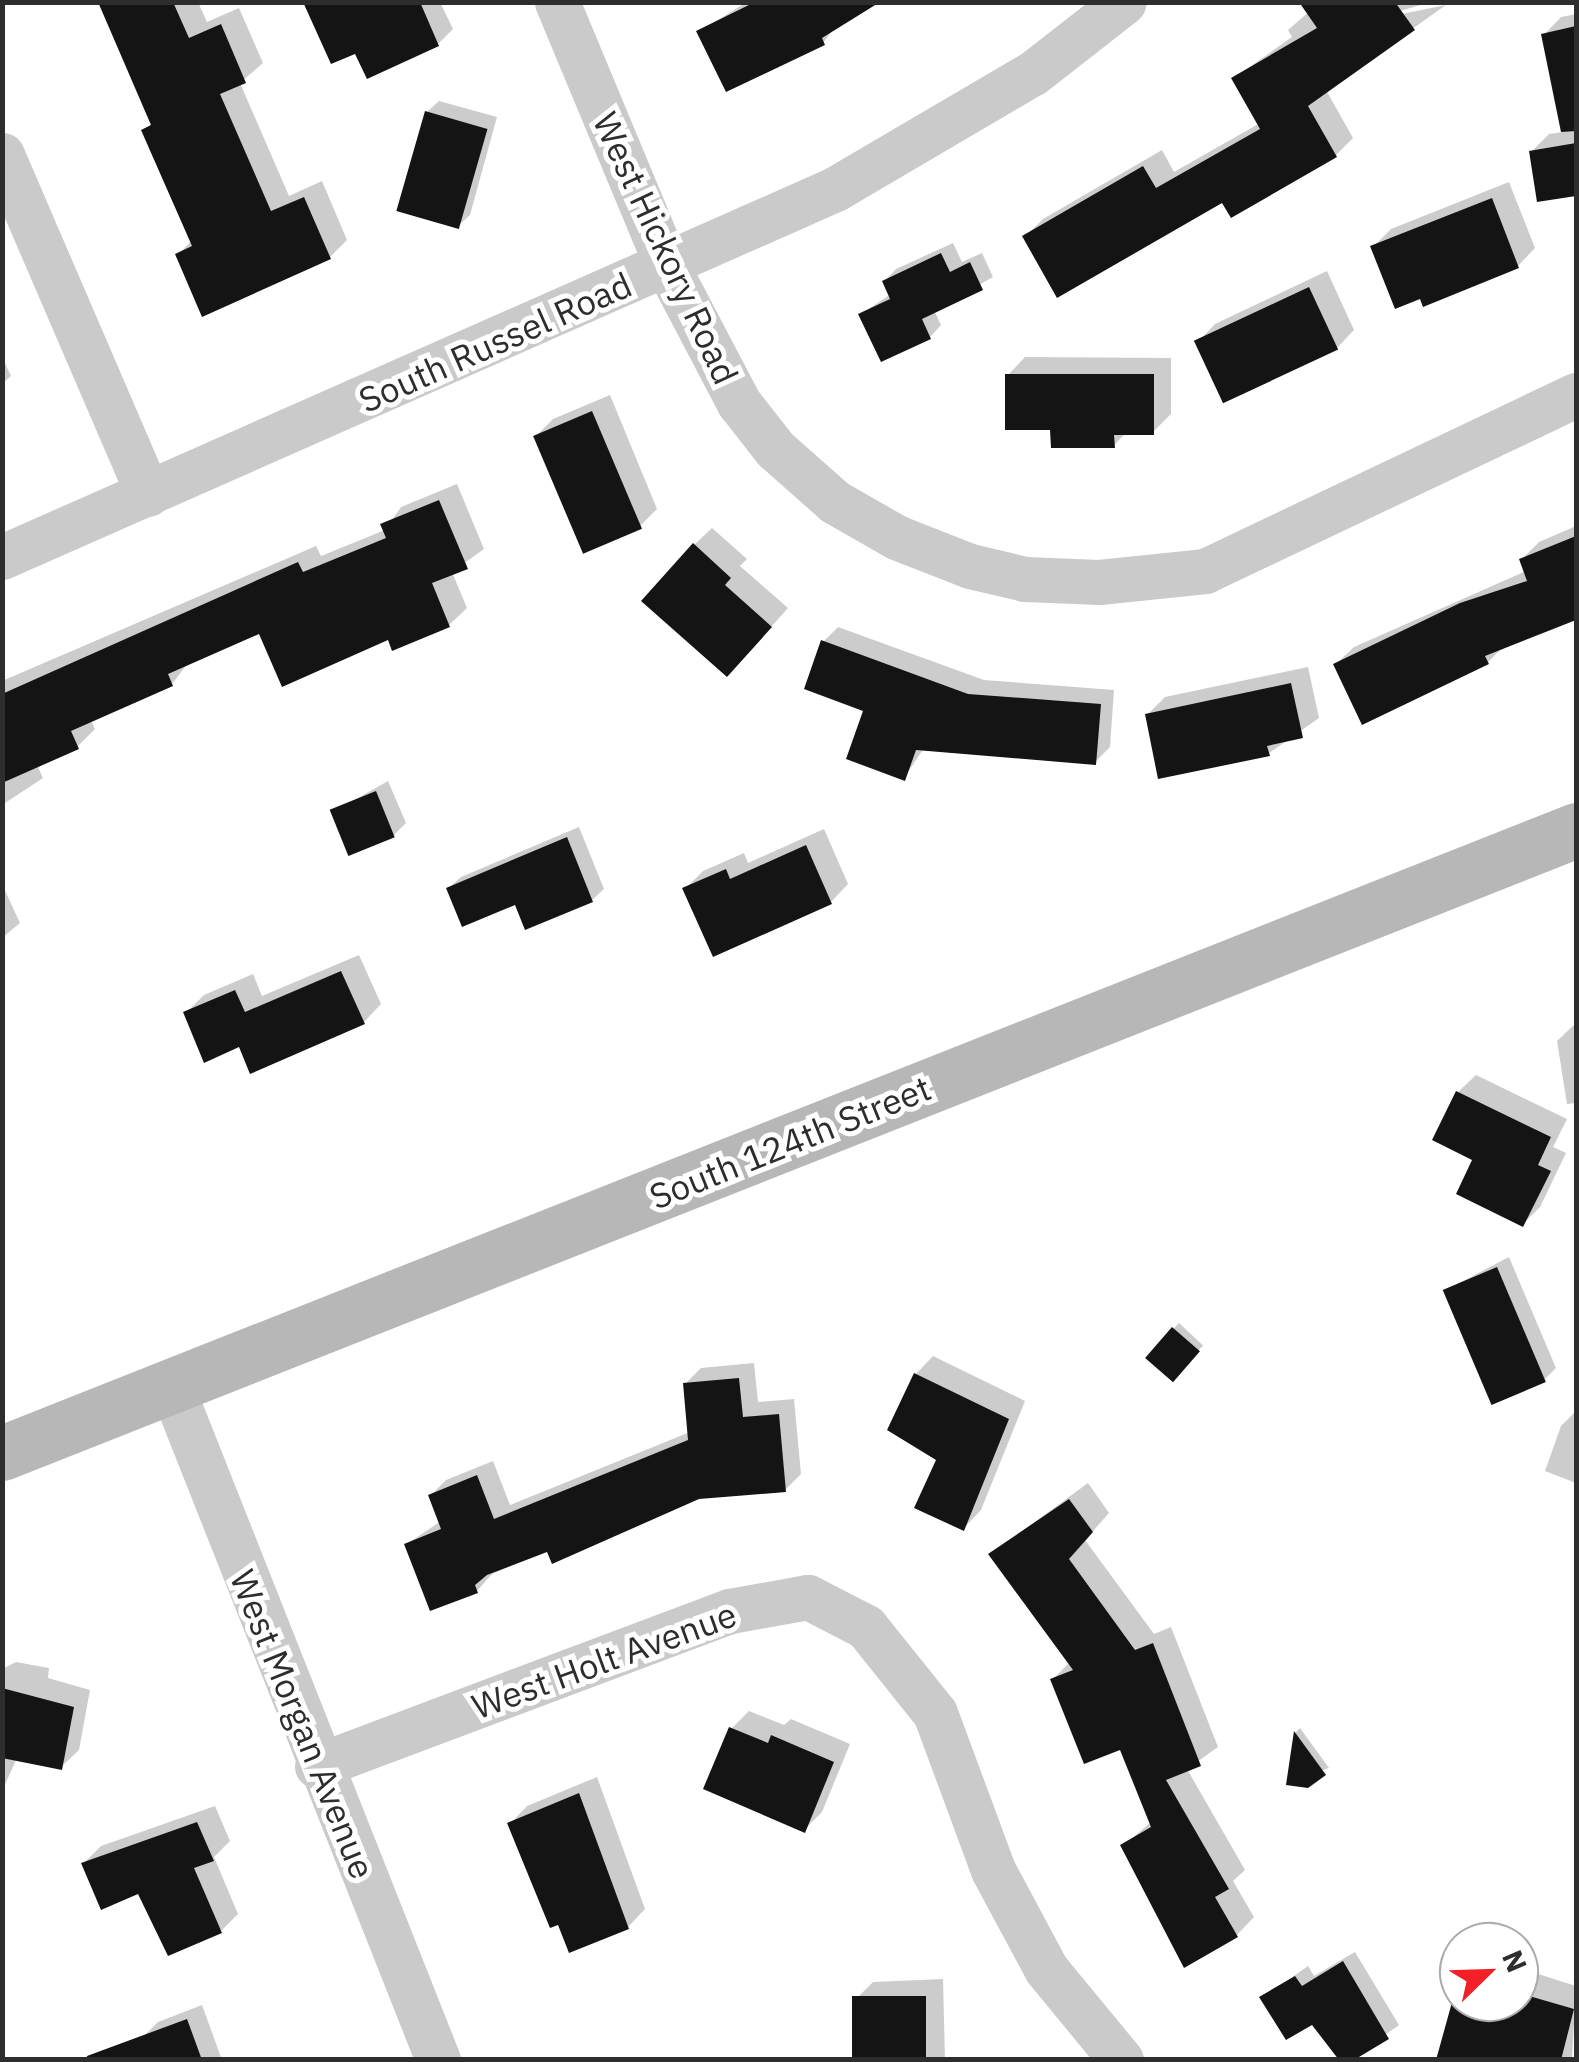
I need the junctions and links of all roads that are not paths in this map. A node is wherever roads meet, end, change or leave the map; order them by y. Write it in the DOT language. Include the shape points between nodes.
graph roads {
  1 [pos="557,2"];
  2 [pos="1124,2"];
  3 [pos="2,155"];
  4 [pos="667,266"];
  5 [pos="1576,396"];
  6 [pos="148,494"];
  7 [pos="2,557"];
  8 [pos="1576,830"];
  9 [pos="172,1388"];
  10 [pos="2,1453"];
  11 [pos="317,1766"];
  12 [pos="438,2060"];
  13 [pos="1120,2060"];
  1 -- 4 [label="street, West Hickory Road"];
  2 -- 4 [label="street, South Russel Road" via="1032,73 909,150"];
  3 -- 6 [label="street"];
  4 -- 5 [label="street, West Hickory Road" via="739,403 775,448 823,491 896,536 1025,579 1152,581 1205,572"];
  4 -- 6 [label="street, South Russel Road"];
  6 -- 7 [label="street, South Russel Road"];
  8 -- 9 [label="street, South 124th Street"];
  9 -- 10 [label="street, South 124th Street"];
  9 -- 11 [label="street, West Morgan Avenue"];
  11 -- 12 [label="street, West Morgan Avenue"];
  11 -- 13 [label="street, West Holt Avenue" via="730,1611 808,1597 866,1628 935,1713 993,1870 1046,1969"];
}
